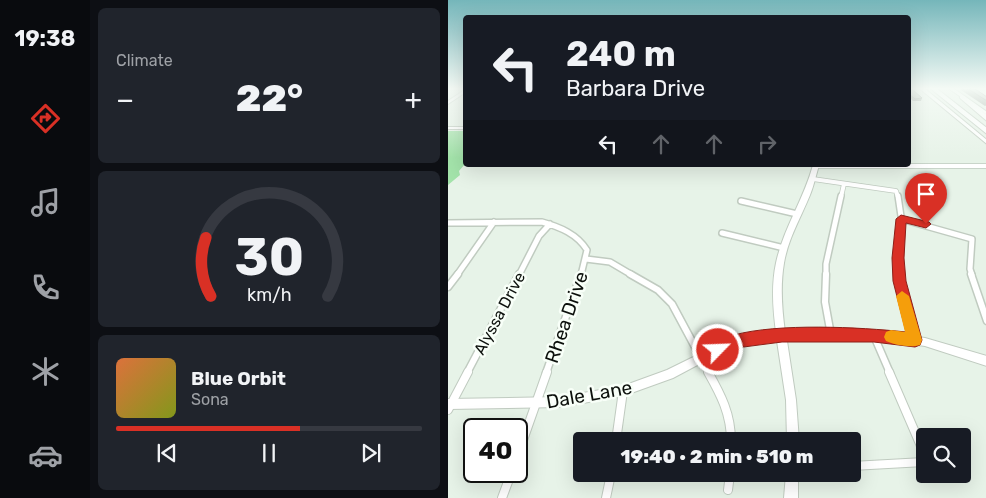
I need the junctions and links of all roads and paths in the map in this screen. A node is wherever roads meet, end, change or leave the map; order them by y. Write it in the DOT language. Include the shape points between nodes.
graph roads {
  1 [pos="949,111"];
  2 [pos="953,111"];
  3 [pos="962,111"];
  4 [pos="966,111"];
  5 [pos="986,126"];
  6 [pos="448,128"];
  7 [pos="463,128"];
  8 [pos="986,133"];
  9 [pos="986,143"];
  10 [pos="911,166"];
  11 [pos="986,166"];
  12 [pos="816,167"];
  13 [pos="813,179"];
  14 [pos="844,184"];
  15 [pos="741,201"];
  16 [pos="797,214"];
  17 [pos="901,219"];
  18 [pos="494,222"];
  19 [pos="448,223"];
  20 [pos="550,224"];
  21 [pos="722,233"];
  22 [pos="784,248"];
  23 [pos="586,259"];
  24 [pos="448,287"];
  25 [pos="986,321"];
  26 [pos="782,335"];
  27 [pos="831,335"];
  28 [pos="874,335"];
  29 [pos="915,340"];
  30 [pos="702,358"];
  31 [pos="986,361"];
  32 [pos="624,391"];
  33 [pos="536,403"];
  34 [pos="449,406"];
  35 [pos="528,426"];
  36 [pos="617,432"];
  37 [pos="731,432"];
  38 [pos="793,432"];
  39 [pos="916,434"];
  40 [pos="916,462"];
  41 [pos="861,466"];
  42 [pos="609,482"];
  43 [pos="729,482"];
  44 [pos="792,482"];
  45 [pos="508,483"];
  46 [pos="728,490"];
  47 [pos="502,498"];
  48 [pos="606,498"];
  49 [pos="791,498"];
  1 -- 9 [label="street"];
  2 -- 8 [label="highway"];
  3 -- 8 [label="highway"];
  4 -- 5 [label="highway"];
  6 -- 7 [label="street"];
  10 -- 11 [label="street"];
  12 -- 13 [label="street"];
  13 -- 14 [label="street"];
  13 -- 16 [label="street"];
  14 -- 17 [label="street" via="896,191 900,199"];
  14 -- 27 [label="street" via="826,264 825,302"];
  15 -- 16 [label="street"];
  16 -- 22 [label="street"];
  17 -- 25 [label="street" via="972,239 970,269"];
  17 -- 29 [label="street" via="900,281"];
  18 -- 19 [label="street"];
  18 -- 20 [label="street"];
  18 -- 24 [label="street"];
  20 -- 23 [label="street" via="584,244"];
  20 -- 34 [label="street, Alyssa Drive" via="539,236"];
  21 -- 22 [label="street"];
  22 -- 26 [label="street" via="778,277"];
  23 -- 30 [label="street" via="610,262 658,290 672,304"];
  23 -- 33 [label="street, Rhea Drive"];
  26 -- 27 [label="street, Dale Lane"];
  26 -- 30 [label="street, Dale Lane" via="734,341"];
  26 -- 38 [label="street" via="790,384"];
  27 -- 28 [label="street, Dale Lane"];
  28 -- 29 [label="street, Dale Lane"];
  28 -- 39 [label="street"];
  29 -- 31 [label="street, Dale Lane"];
  30 -- 32 [label="street, Dale Lane"];
  30 -- 37 [label="street" via="725,403"];
  32 -- 33 [label="street, Dale Lane"];
  32 -- 36 [label="street"];
  33 -- 34 [label="street, Dale Lane"];
  33 -- 35 [label="street, Rhea Drive"];
  40 -- 41 [label="street"];
  42 -- 48 [label="street"];
  43 -- 46 [label="street"];
  44 -- 49 [label="street"];
  45 -- 47 [label="street"];
}
